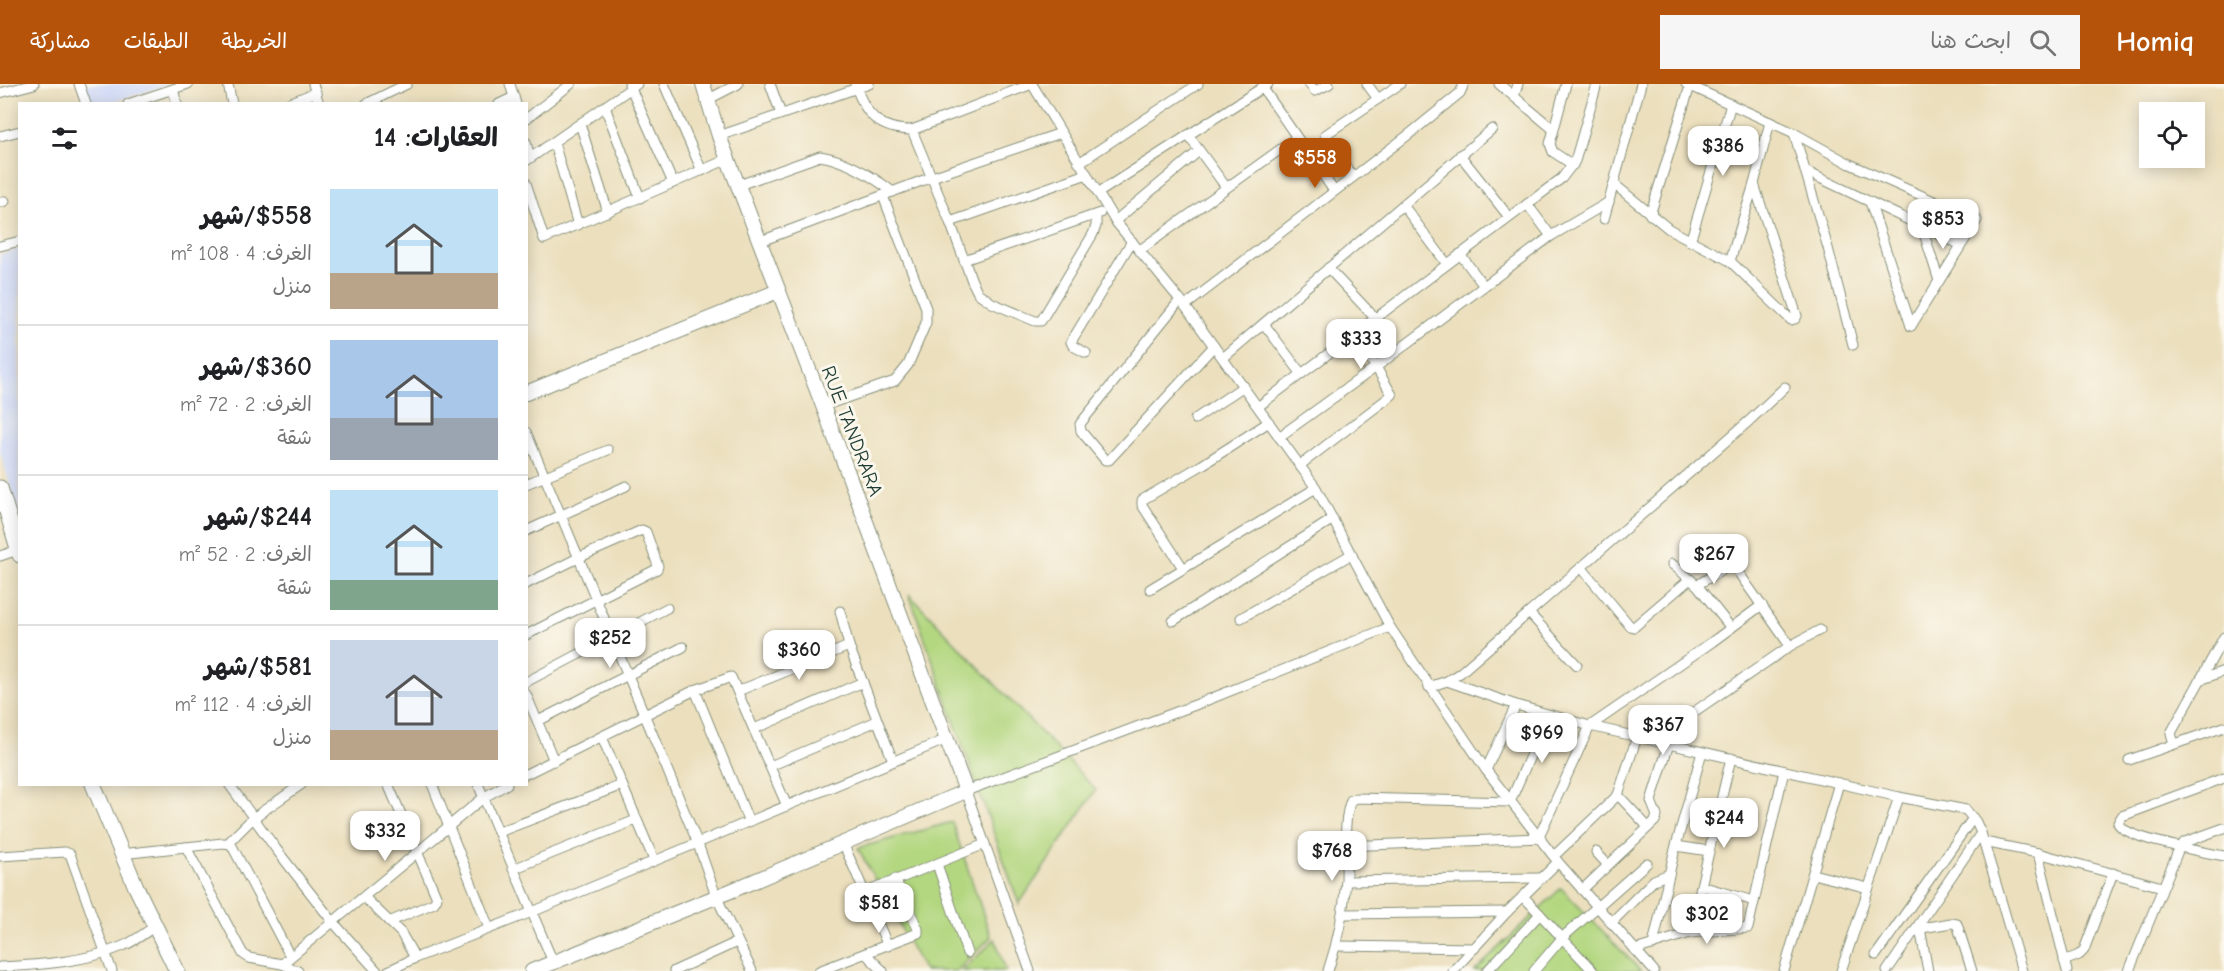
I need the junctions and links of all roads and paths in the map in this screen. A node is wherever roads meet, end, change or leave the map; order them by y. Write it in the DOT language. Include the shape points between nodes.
graph roads {
  1 [pos="34,84"];
  2 [pos="79,84"];
  3 [pos="188,84"];
  4 [pos="228,84"];
  5 [pos="407,84"];
  6 [pos="510,84"];
  7 [pos="571,84"];
  8 [pos="664,84"];
  9 [pos="704,84"];
  10 [pos="738,84"];
  11 [pos="770,84"];
  12 [pos="869,84"];
  13 [pos="1032,84"];
  14 [pos="1198,84"];
  15 [pos="1309,84"];
  16 [pos="1329,84"];
  17 [pos="1367,84"];
  18 [pos="1400,84"];
  19 [pos="1464,84"];
  20 [pos="1498,84"];
  21 [pos="1518,84"];
  22 [pos="1566,84"];
  23 [pos="1597,84"];
  24 [pos="1641,84"];
  25 [pos="632,85"];
  26 [pos="1688,85"];
  27 [pos="856,86"];
  28 [pos="1265,86"];
  29 [pos="173,88"];
  30 [pos="315,88"];
  31 [pos="0,93"];
  32 [pos="1514,97"];
  33 [pos="709,99"];
  34 [pos="1378,99"];
  35 [pos="515,100"];
  36 [pos="85,102"];
  37 [pos="134,102"];
  38 [pos="176,102"];
  39 [pos="232,102"];
  40 [pos="290,102"];
  41 [pos="370,102"];
  42 [pos="1731,104"];
  43 [pos="605,107"];
  44 [pos="781,114"];
  45 [pos="528,117"];
  46 [pos="1770,122"];
  47 [pos="580,124"];
  48 [pos="1492,129"];
  49 [pos="1553,129"];
  50 [pos="912,130"];
  51 [pos="18,132"];
  52 [pos="1061,133"];
  53 [pos="1794,133"];
  54 [pos="1188,135"];
  55 [pos="0,136"];
  56 [pos="719,136"];
  57 [pos="1296,138"];
  58 [pos="554,143"];
  59 [pos="1199,151"];
  60 [pos="1460,155"];
  61 [pos="528,159"];
  62 [pos="728,159"];
  63 [pos="1079,163"];
  64 [pos="1573,165"];
  65 [pos="702,171"];
  66 [pos="1805,171"];
  67 [pos="1087,174"];
  68 [pos="932,177"];
  69 [pos="1353,177"];
  70 [pos="673,183"];
  71 [pos="1614,184"];
  72 [pos="1754,184"];
  73 [pos="739,185"];
  74 [pos="1226,187"];
  75 [pos="528,189"];
  76 [pos="1334,191"];
  77 [pos="892,192"];
  78 [pos="1098,193"];
  79 [pos="883,196"];
  80 [pos="640,198"];
  81 [pos="1609,202"];
  82 [pos="1870,202"];
  83 [pos="1527,204"];
  84 [pos="1403,205"];
  85 [pos="1107,209"];
  86 [pos="608,212"];
  87 [pos="1650,215"];
  88 [pos="1096,216"];
  89 [pos="1509,217"];
  90 [pos="1604,219"];
  91 [pos="1115,221"];
  92 [pos="950,222"];
  93 [pos="578,225"];
  94 [pos="1922,227"];
  95 [pos="1551,236"];
  96 [pos="761,241"];
  97 [pos="1132,241"];
  98 [pos="18,242"];
  99 [pos="1690,242"];
  100 [pos="1961,245"];
  101 [pos="0,246"];
  102 [pos="1140,250"];
  103 [pos="1460,254"];
  104 [pos="964,260"];
  105 [pos="1730,261"];
  106 [pos="1447,264"];
  107 [pos="1328,268"];
  108 [pos="1939,281"];
  109 [pos="1484,286"];
  110 [pos="778,291"];
  111 [pos="1182,303"];
  112 [pos="1375,318"];
  113 [pos="1264,324"];
  114 [pos="1353,335"];
  115 [pos="1853,345"];
  116 [pos="1215,346"];
  117 [pos="1086,353"];
  118 [pos="1223,358"];
  119 [pos="1376,367"];
  120 [pos="1301,373"];
  121 [pos="1244,386"];
  122 [pos="1785,387"];
  123 [pos="528,392"];
  124 [pos="823,406"];
  125 [pos="1258,406"];
  126 [pos="1195,419"];
  127 [pos="1269,422"];
  128 [pos="528,437"];
  129 [pos="1279,437"];
  130 [pos="609,450"];
  131 [pos="1299,466"];
  132 [pos="546,477"];
  133 [pos="528,483"];
  134 [pos="626,486"];
  135 [pos="0,488"];
  136 [pos="1316,488"];
  137 [pos="561,516"];
  138 [pos="1333,519"];
  139 [pos="528,530"];
  140 [pos="18,549"];
  141 [pos="18,552"];
  142 [pos="1352,554"];
  143 [pos="0,556"];
  144 [pos="578,558"];
  145 [pos="1672,564"];
  146 [pos="1581,567"];
  147 [pos="1183,568"];
  148 [pos="1693,582"];
  149 [pos="528,583"];
  150 [pos="1150,589"];
  151 [pos="595,599"];
  152 [pos="1762,605"];
  153 [pos="667,608"];
  154 [pos="840,611"];
  155 [pos="1529,613"];
  156 [pos="1241,618"];
  157 [pos="1173,621"];
  158 [pos="1390,627"];
  159 [pos="1731,628"];
  160 [pos="1820,630"];
  161 [pos="528,634"];
  162 [pos="2224,637"];
  163 [pos="611,638"];
  164 [pos="849,646"];
  165 [pos="1790,646"];
  166 [pos="683,647"];
  167 [pos="1577,665"];
  168 [pos="2224,671"];
  169 [pos="627,677"];
  170 [pos="2200,680"];
  171 [pos="528,681"];
  172 [pos="1447,681"];
  173 [pos="863,682"];
  174 [pos="1430,687"];
  175 [pos="695,690"];
  176 [pos="738,691"];
  177 [pos="528,705"];
  178 [pos="1516,705"];
  179 [pos="1548,715"];
  180 [pos="645,716"];
  181 [pos="538,721"];
  182 [pos="877,721"];
  183 [pos="1590,726"];
  184 [pos="2224,727"];
  185 [pos="754,729"];
  186 [pos="602,737"];
  187 [pos="1637,737"];
  188 [pos="947,739"];
  189 [pos="1653,740"];
  190 [pos="1669,744"];
  191 [pos="2174,744"];
  192 [pos="1702,752"];
  193 [pos="1731,758"];
  194 [pos="2129,760"];
  195 [pos="554,761"];
  196 [pos="893,761"];
  197 [pos="770,766"];
  198 [pos="1486,770"];
  199 [pos="1785,771"];
  200 [pos="528,773"];
  201 [pos="2224,778"];
  202 [pos="1839,783"];
  203 [pos="622,785"];
  204 [pos="94,786"];
  205 [pos="230,786"];
  206 [pos="284,786"];
  207 [pos="299,786"];
  208 [pos="389,786"];
  209 [pos="433,786"];
  210 [pos="479,786"];
  211 [pos="504,786"];
  212 [pos="966,791"];
  213 [pos="289,793"];
  214 [pos="1618,795"];
  215 [pos="1899,797"];
  216 [pos="483,798"];
  217 [pos="1510,802"];
  218 [pos="787,806"];
  219 [pos="253,818"];
  220 [pos="1973,818"];
  221 [pos="636,820"];
  222 [pos="749,822"];
  223 [pos="448,826"];
  224 [pos="1648,827"];
  225 [pos="2224,828"];
  226 [pos="499,832"];
  227 [pos="1540,837"];
  228 [pos="1983,837"];
  229 [pos="228,843"];
  230 [pos="843,843"];
  231 [pos="698,844"];
  232 [pos="985,844"];
  233 [pos="1347,846"];
  234 [pos="1676,846"];
  235 [pos="2180,846"];
  236 [pos="186,847"];
  237 [pos="1709,851"];
  238 [pos="1596,852"];
  239 [pos="418,853"];
  240 [pos="2038,853"];
  241 [pos="121,854"];
  242 [pos="0,856"];
  243 [pos="2224,856"];
  244 [pos="1556,859"];
  245 [pos="654,860"];
  246 [pos="1647,863"];
  247 [pos="937,864"];
  248 [pos="1608,865"];
  249 [pos="513,869"];
  250 [pos="2113,873"];
  251 [pos="1669,874"];
  252 [pos="1813,874"];
  253 [pos="1540,878"];
  254 [pos="895,879"];
  255 [pos="1346,881"];
  256 [pos="1701,886"];
  257 [pos="2162,887"];
  258 [pos="1868,888"];
  259 [pos="1582,890"];
  260 [pos="864,893"];
  261 [pos="717,896"];
  262 [pos="1523,896"];
  263 [pos="364,897"];
  264 [pos="1754,901"];
  265 [pos="1597,908"];
  266 [pos="532,912"];
  267 [pos="1507,912"];
  268 [pos="1343,914"];
  269 [pos="1540,914"];
  270 [pos="333,922"];
  271 [pos="389,922"];
  272 [pos="1611,922"];
  273 [pos="155,926"];
  274 [pos="489,928"];
  275 [pos="1918,928"];
  276 [pos="1690,933"];
  277 [pos="1563,938"];
  278 [pos="737,942"];
  279 [pos="1653,945"];
  280 [pos="888,946"];
  281 [pos="1336,946"];
  282 [pos="1475,948"];
  283 [pos="1635,950"];
  284 [pos="106,952"];
  285 [pos="967,953"];
  286 [pos="866,954"];
  287 [pos="1876,955"];
  288 [pos="290,956"];
  289 [pos="415,957"];
  290 [pos="2064,961"];
  291 [pos="553,962"];
  292 [pos="282,964"];
  293 [pos="0,967"];
  294 [pos="1589,970"];
  295 [pos="112,971"];
  296 [pos="177,971"];
  297 [pos="298,971"];
  298 [pos="377,971"];
  299 [pos="388,971"];
  300 [pos="532,971"];
  301 [pos="674,971"];
  302 [pos="752,971"];
  303 [pos="819,971"];
  304 [pos="883,971"];
  305 [pos="1030,971"];
  306 [pos="1328,971"];
  307 [pos="1453,971"];
  308 [pos="1487,971"];
  309 [pos="1534,971"];
  310 [pos="1654,971"];
  311 [pos="1784,971"];
  312 [pos="1841,971"];
  313 [pos="1887,971"];
  314 [pos="1928,971"];
  315 [pos="1972,971"];
  316 [pos="2022,971"];
  317 [pos="2067,971"];
  318 [pos="2129,971"];
  1 -- 31 [label="street"];
  2 -- 36 [label="street"];
  3 -- 29 [label="street"];
  4 -- 39 [label="street"];
  5 -- 41 [label="street"];
  6 -- 35 [label="street"];
  7 -- 45 [label="street"];
  8 -- 65 [label="street"];
  9 -- 33 [label="street, RUE TANDRARA"];
  10 -- 33 [label="street"];
  11 -- 44 [label="street"];
  12 -- 27 [label="street"];
  13 -- 50 [label="street"];
  13 -- 52 [label="street"];
  14 -- 63 [label="street"];
  15 -- 16 [label="street" via="1315,91"];
  17 -- 34 [label="street"];
  18 -- 34 [label="street"];
  19 -- 69 [label="street" via="1461,93"];
  20 -- 32 [label="street"];
  21 -- 32 [label="street"];
  22 -- 49 [label="street"];
  23 -- 64 [label="street"];
  24 -- 71 [label="street"];
  25 -- 43 [label="street"];
  25 -- 70 [label="street"];
  26 -- 42 [label="street"];
  26 -- 87 [label="street"];
  27 -- 44 [label="street"];
  27 -- 50 [label="street" via="871,117 887,126"];
  28 -- 54 [label="street"];
  28 -- 57 [label="street"];
  29 -- 37 [label="street"];
  29 -- 38 [label="street"];
  30 -- 40 [label="street"];
  32 -- 49 [label="street"];
  33 -- 56 [label="street, RUE TANDRARA"];
  34 -- 69 [label="street" via="1325,135"];
  42 -- 46 [label="street"];
  42 -- 99 [label="street"];
  43 -- 47 [label="street"];
  43 -- 80 [label="street"];
  44 -- 56 [label="street"];
  46 -- 53 [label="street"];
  46 -- 72 [label="street"];
  47 -- 58 [label="street"];
  47 -- 86 [label="street"];
  48 -- 60 [label="street"];
  49 -- 64 [label="street" via="1551,148"];
  50 -- 68 [label="street"];
  51 -- 55 [label="street"];
  52 -- 63 [label="street"];
  52 -- 68 [label="street"];
  53 -- 66 [label="street"];
  53 -- 100 [label="street" via="1850,164 1977,220"];
  54 -- 59 [label="street"];
  54 -- 78 [label="street"];
  56 -- 62 [label="street, RUE TANDRARA"];
  57 -- 74 [label="street"];
  57 -- 76 [label="street"];
  58 -- 61 [label="street"];
  58 -- 93 [label="street"];
  59 -- 74 [label="street"];
  59 -- 91 [label="street"];
  60 -- 84 [label="street"];
  60 -- 89 [label="street"];
  62 -- 65 [label="street"];
  62 -- 73 [label="street, RUE TANDRARA"];
  63 -- 67 [label="street"];
  64 -- 83 [label="street"];
  65 -- 70 [label="street"];
  66 -- 82 [label="street"];
  66 -- 115 [label="street"];
  67 -- 78 [label="street"];
  67 -- 92 [label="street"];
  68 -- 77 [label="street"];
  68 -- 92 [label="street"];
  69 -- 76 [label="street"];
  70 -- 80 [label="street"];
  71 -- 81 [label="street"];
  71 -- 87 [label="street"];
  72 -- 105 [label="street"];
  72 -- 105 [label="street" via="1795,319 1791,320"];
  73 -- 77 [label="street" via="820,156 878,180"];
  73 -- 96 [label="street, RUE TANDRARA"];
  74 -- 102 [label="street"];
  75 -- 93 [label="street" via="544,239"];
  76 -- 111 [label="street"];
  77 -- 79 [label="street"];
  78 -- 85 [label="street"];
  79 -- 96 [label="street"];
  79 -- 124 [label="street" via="926,308 926,323 908,365 896,381"];
  80 -- 86 [label="street"];
  81 -- 90 [label="street"];
  81 -- 95 [label="street"];
  82 -- 94 [label="street"];
  82 -- 108 [label="street" via="1911,326"];
  83 -- 89 [label="street"];
  83 -- 95 [label="street"];
  84 -- 106 [label="street"];
  84 -- 107 [label="street"];
  85 -- 88 [label="street"];
  85 -- 91 [label="street"];
  86 -- 93 [label="street"];
  87 -- 99 [label="street"];
  88 -- 104 [label="street"];
  88 -- 104 [label="street" via="1093,234 1041,321 985,299"];
  89 -- 103 [label="street"];
  91 -- 97 [label="street"];
  92 -- 104 [label="street"];
  94 -- 100 [label="street"];
  94 -- 108 [label="street"];
  95 -- 109 [label="street"];
  96 -- 110 [label="street, RUE TANDRARA"];
  97 -- 102 [label="street"];
  97 -- 117 [label="street" via="1071,342"];
  98 -- 101 [label="street"];
  99 -- 105 [label="street"];
  100 -- 108 [label="street"];
  102 -- 111 [label="street"];
  103 -- 106 [label="street"];
  103 -- 109 [label="street"];
  106 -- 112 [label="street"];
  107 -- 112 [label="street"];
  107 -- 113 [label="street"];
  109 -- 119 [label="street"];
  110 -- 123 [label="street"];
  110 -- 124 [label="street, RUE TANDRARA"];
  111 -- 116 [label="street"];
  111 -- 116 [label="street" via="1080,424 1081,431 1105,460"];
  112 -- 114 [label="street"];
  113 -- 118 [label="street"];
  113 -- 120 [label="street"];
  114 -- 119 [label="street"];
  114 -- 120 [label="street"];
  116 -- 118 [label="street"];
  118 -- 121 [label="street"];
  119 -- 129 [label="street"];
  119 -- 131 [label="street" via="1392,392 1390,399"];
  120 -- 125 [label="street"];
  121 -- 125 [label="street"];
  121 -- 126 [label="street"];
  122 -- 146 [label="street"];
  124 -- 188 [label="street, RUE TANDRARA"];
  125 -- 127 [label="street"];
  127 -- 129 [label="street"];
  127 -- 147 [label="street" via="1142,500"];
  128 -- 132 [label="street"];
  129 -- 131 [label="street"];
  130 -- 132 [label="street"];
  131 -- 136 [label="street"];
  132 -- 133 [label="street"];
  132 -- 137 [label="street"];
  134 -- 137 [label="street"];
  135 -- 140 [label="main road"];
  136 -- 138 [label="street"];
  136 -- 147 [label="street"];
  137 -- 139 [label="street"];
  137 -- 144 [label="street"];
  138 -- 142 [label="street"];
  138 -- 157 [label="street"];
  141 -- 143 [label="street"];
  142 -- 156 [label="street"];
  142 -- 158 [label="street"];
  144 -- 149 [label="street"];
  144 -- 151 [label="street"];
  144 -- 151 [label="street" via="642,530 646,532 658,568"];
  145 -- 148 [label="street"];
  146 -- 148 [label="street" via="1634,627"];
  146 -- 155 [label="street"];
  147 -- 150 [label="street"];
  148 -- 152 [label="street" via="1732,567"];
  148 -- 159 [label="street"];
  151 -- 161 [label="street"];
  151 -- 163 [label="street"];
  152 -- 159 [label="street"];
  152 -- 165 [label="street"];
  153 -- 163 [label="street"];
  154 -- 164 [label="street"];
  155 -- 167 [label="street"];
  155 -- 172 [label="street"];
  158 -- 174 [label="street"];
  158 -- 212 [label="street"];
  159 -- 183 [label="street"];
  160 -- 165 [label="street"];
  162 -- 170 [label="street"];
  163 -- 169 [label="street"];
  163 -- 171 [label="street"];
  164 -- 173 [label="street"];
  164 -- 176 [label="street"];
  165 -- 189 [label="street"];
  166 -- 169 [label="street"];
  168 -- 170 [label="street"];
  169 -- 180 [label="street"];
  169 -- 181 [label="street"];
  170 -- 191 [label="street" via="2171,733"];
  172 -- 174 [label="street"];
  172 -- 178 [label="street"];
  173 -- 182 [label="street"];
  173 -- 185 [label="street"];
  174 -- 198 [label="street"];
  175 -- 176 [label="street" via="731,677"];
  175 -- 180 [label="street"];
  175 -- 222 [label="street"];
  176 -- 185 [label="street"];
  177 -- 181 [label="street"];
  178 -- 179 [label="street"];
  178 -- 198 [label="street"];
  179 -- 183 [label="street"];
  179 -- 217 [label="street"];
  180 -- 186 [label="street"];
  180 -- 231 [label="street"];
  181 -- 195 [label="street"];
  182 -- 196 [label="street"];
  182 -- 197 [label="street"];
  183 -- 187 [label="street"];
  183 -- 227 [label="street"];
  184 -- 191 [label="street"];
  185 -- 197 [label="street"];
  186 -- 195 [label="street"];
  186 -- 203 [label="street"];
  187 -- 189 [label="street"];
  187 -- 214 [label="street"];
  188 -- 196 [label="street"];
  188 -- 212 [label="street, RUE TANDRARA"];
  189 -- 190 [label="street"];
  190 -- 192 [label="street"];
  190 -- 224 [label="street" via="1651,801 1657,816"];
  191 -- 194 [label="street"];
  192 -- 193 [label="street"];
  192 -- 234 [label="street"];
  193 -- 199 [label="street"];
  193 -- 237 [label="street"];
  195 -- 200 [label="street"];
  196 -- 218 [label="street"];
  197 -- 218 [label="street"];
  198 -- 217 [label="street"];
  199 -- 202 [label="street"];
  199 -- 264 [label="street"];
  201 -- 235 [label="street" via="2119,820 2126,832"];
  202 -- 215 [label="street"];
  202 -- 252 [label="street"];
  203 -- 221 [label="street"];
  203 -- 226 [label="street"];
  204 -- 241 [label="main road"];
  205 -- 219 [label="street"];
  206 -- 213 [label="street"];
  207 -- 213 [label="street"];
  208 -- 239 [label="street"];
  209 -- 223 [label="street"];
  210 -- 216 [label="street"];
  211 -- 216 [label="street"];
  212 -- 230 [label="street"];
  212 -- 232 [label="street"];
  213 -- 219 [label="street"];
  214 -- 224 [label="street"];
  214 -- 244 [label="street"];
  215 -- 220 [label="street" via="1966,810"];
  215 -- 258 [label="street"];
  216 -- 223 [label="street"];
  216 -- 226 [label="street"];
  217 -- 227 [label="street"];
  217 -- 233 [label="street" via="1356,798 1348,807"];
  218 -- 222 [label="street"];
  219 -- 229 [label="street"];
  219 -- 270 [label="street"];
  220 -- 228 [label="street"];
  220 -- 287 [label="street"];
  221 -- 245 [label="street"];
  221 -- 249 [label="street"];
  222 -- 231 [label="street"];
  223 -- 239 [label="street"];
  223 -- 274 [label="street"];
  224 -- 248 [label="street"];
  225 -- 235 [label="street"];
  226 -- 249 [label="street"];
  227 -- 233 [label="street"];
  227 -- 244 [label="street"];
  228 -- 240 [label="street"];
  228 -- 275 [label="street"];
  228 -- 316 [label="street"];
  229 -- 236 [label="street"];
  229 -- 288 [label="street" via="236,850"];
  230 -- 260 [label="street"];
  230 -- 261 [label="street"];
  231 -- 245 [label="street"];
  231 -- 261 [label="street"];
  232 -- 247 [label="street"];
  232 -- 305 [label="street"];
  233 -- 255 [label="street"];
  234 -- 237 [label="street"];
  234 -- 251 [label="street"];
  235 -- 243 [label="street"];
  235 -- 257 [label="street"];
  236 -- 241 [label="street"];
  236 -- 292 [label="street" via="243,954"];
  237 -- 256 [label="street"];
  238 -- 248 [label="street"];
  239 -- 263 [label="street"];
  239 -- 271 [label="street" via="437,899"];
  240 -- 250 [label="street"];
  240 -- 290 [label="street"];
  241 -- 273 [label="main road"];
  242 -- 284 [label="street" via="70,854"];
  244 -- 253 [label="street"];
  244 -- 259 [label="street"];
  245 -- 266 [label="street"];
  246 -- 265 [label="street"];
  247 -- 254 [label="street"];
  247 -- 285 [label="street"];
  248 -- 259 [label="street"];
  249 -- 266 [label="street"];
  250 -- 257 [label="street"];
  250 -- 290 [label="street" via="2084,950"];
  251 -- 272 [label="street" via="1654,880"];
  251 -- 279 [label="street"];
  252 -- 258 [label="street"];
  252 -- 311 [label="street"];
  253 -- 255 [label="street"];
  253 -- 262 [label="street"];
  254 -- 260 [label="street"];
  254 -- 280 [label="street" via="918,933"];
  255 -- 268 [label="street"];
  256 -- 264 [label="street"];
  256 -- 276 [label="street"];
  257 -- 318 [label="street"];
  258 -- 312 [label="street"];
  259 -- 265 [label="street"];
  260 -- 280 [label="street"];
  261 -- 278 [label="street"];
  261 -- 291 [label="street"];
  262 -- 267 [label="street"];
  262 -- 269 [label="street"];
  263 -- 270 [label="street"];
  263 -- 271 [label="street"];
  264 -- 276 [label="street" via="1748,928"];
  265 -- 272 [label="street"];
  265 -- 277 [label="street"];
  266 -- 274 [label="street"];
  266 -- 291 [label="street"];
  267 -- 268 [label="street"];
  267 -- 282 [label="street"];
  268 -- 281 [label="street"];
  269 -- 277 [label="street"];
  269 -- 308 [label="street"];
  270 -- 288 [label="street"];
  270 -- 298 [label="street"];
  271 -- 289 [label="street" via="401,933"];
  272 -- 283 [label="street"];
  273 -- 284 [label="street" via="126,945"];
  273 -- 296 [label="main road"];
  274 -- 289 [label="street"];
  275 -- 313 [label="street"];
  275 -- 314 [label="street"];
  275 -- 315 [label="street" via="1957,924"];
  276 -- 279 [label="street"];
  277 -- 294 [label="street"];
  277 -- 309 [label="street"];
  278 -- 301 [label="street"];
  278 -- 302 [label="street"];
  279 -- 283 [label="street"];
  280 -- 286 [label="street"];
  281 -- 282 [label="street"];
  281 -- 306 [label="street"];
  282 -- 307 [label="street"];
  283 -- 310 [label="street"];
  284 -- 293 [label="street" via="76,960"];
  284 -- 295 [label="street"];
  286 -- 303 [label="street"];
  286 -- 304 [label="street"];
  288 -- 292 [label="street"];
  289 -- 299 [label="street"];
  290 -- 317 [label="street"];
  291 -- 300 [label="street"];
  292 -- 297 [label="street"];
}
